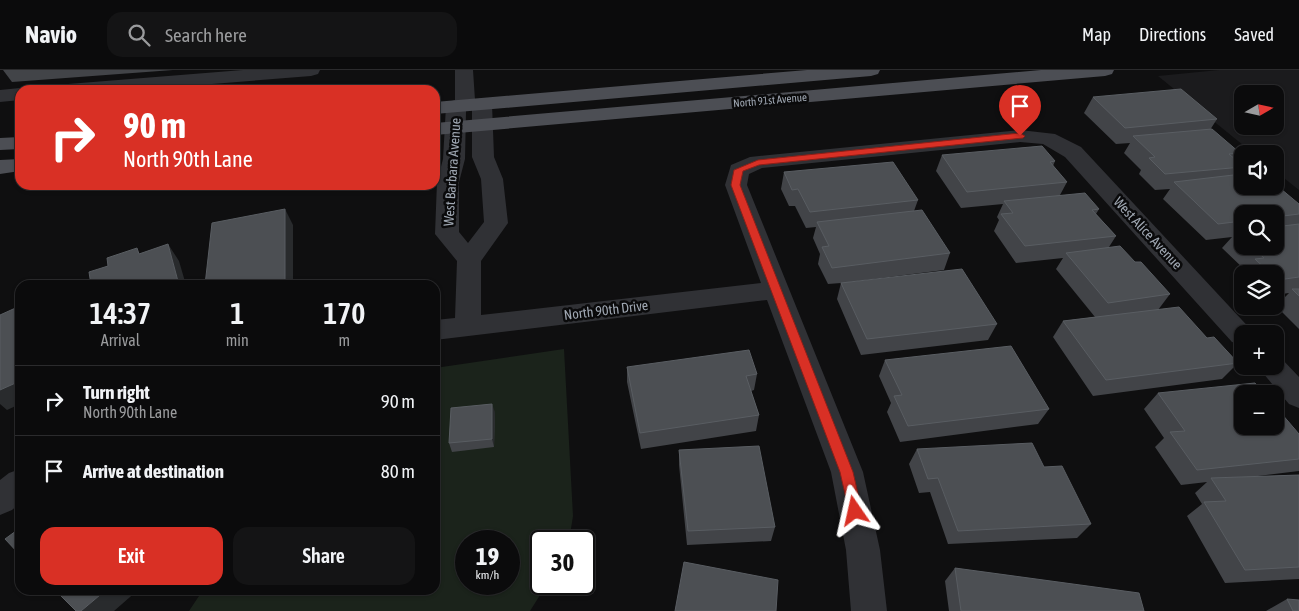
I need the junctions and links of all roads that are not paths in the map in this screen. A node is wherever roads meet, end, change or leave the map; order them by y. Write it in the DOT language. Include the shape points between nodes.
graph roads {
  1 [pos="311,70"];
  2 [pos="464,70"];
  3 [pos="872,70"];
  4 [pos="1105,70"];
  5 [pos="129,85"];
  6 [pos="15,94"];
  7 [pos="0,96"];
  8 [pos="459,106"];
  9 [pos="483,125"];
  10 [pos="445,128"];
  11 [pos="15,143"];
  12 [pos="0,144"];
  13 [pos="15,166"];
  14 [pos="0,167"];
  15 [pos="470,260"];
  16 [pos="776,290"];
  17 [pos="468,326"];
  18 [pos="1234,326"];
  19 [pos="440,329"];
  20 [pos="1280,375"];
  21 [pos="1299,396"];
  22 [pos="15,487"];
  23 [pos="0,500"];
  24 [pos="869,611"];
  1 -- 5 [label="street"];
  2 -- 8 [label="street"];
  3 -- 8 [label="main road, North 91st Avenue"];
  4 -- 9 [label="main road, North 91st Avenue"];
  6 -- 7 [label="street"];
  8 -- 9 [label="street, West Barbara Avenue"];
  8 -- 10 [label="street, West Barbara Avenue"];
  9 -- 10 [label="main road, North 91st Avenue"];
  9 -- 15 [label="street, West Barbara Avenue" via="483,157 492,179 496,223"];
  10 -- 15 [label="street, West Barbara Avenue" via="454,159 448,182 448,234"];
  11 -- 12 [label="main road"];
  13 -- 14 [label="main road"];
  15 -- 17 [label="street"];
  16 -- 17 [label="street, North 90th Drive"];
  16 -- 18 [label="street, West Alice Avenue" via="736,185 739,170 758,162 1011,137 1048,138 1073,152"];
  16 -- 24 [label="street" via="847,472 863,550"];
  17 -- 19 [label="street, North 90th Drive"];
  20 -- 21 [label="street"];
  22 -- 23 [label="street"];
}
